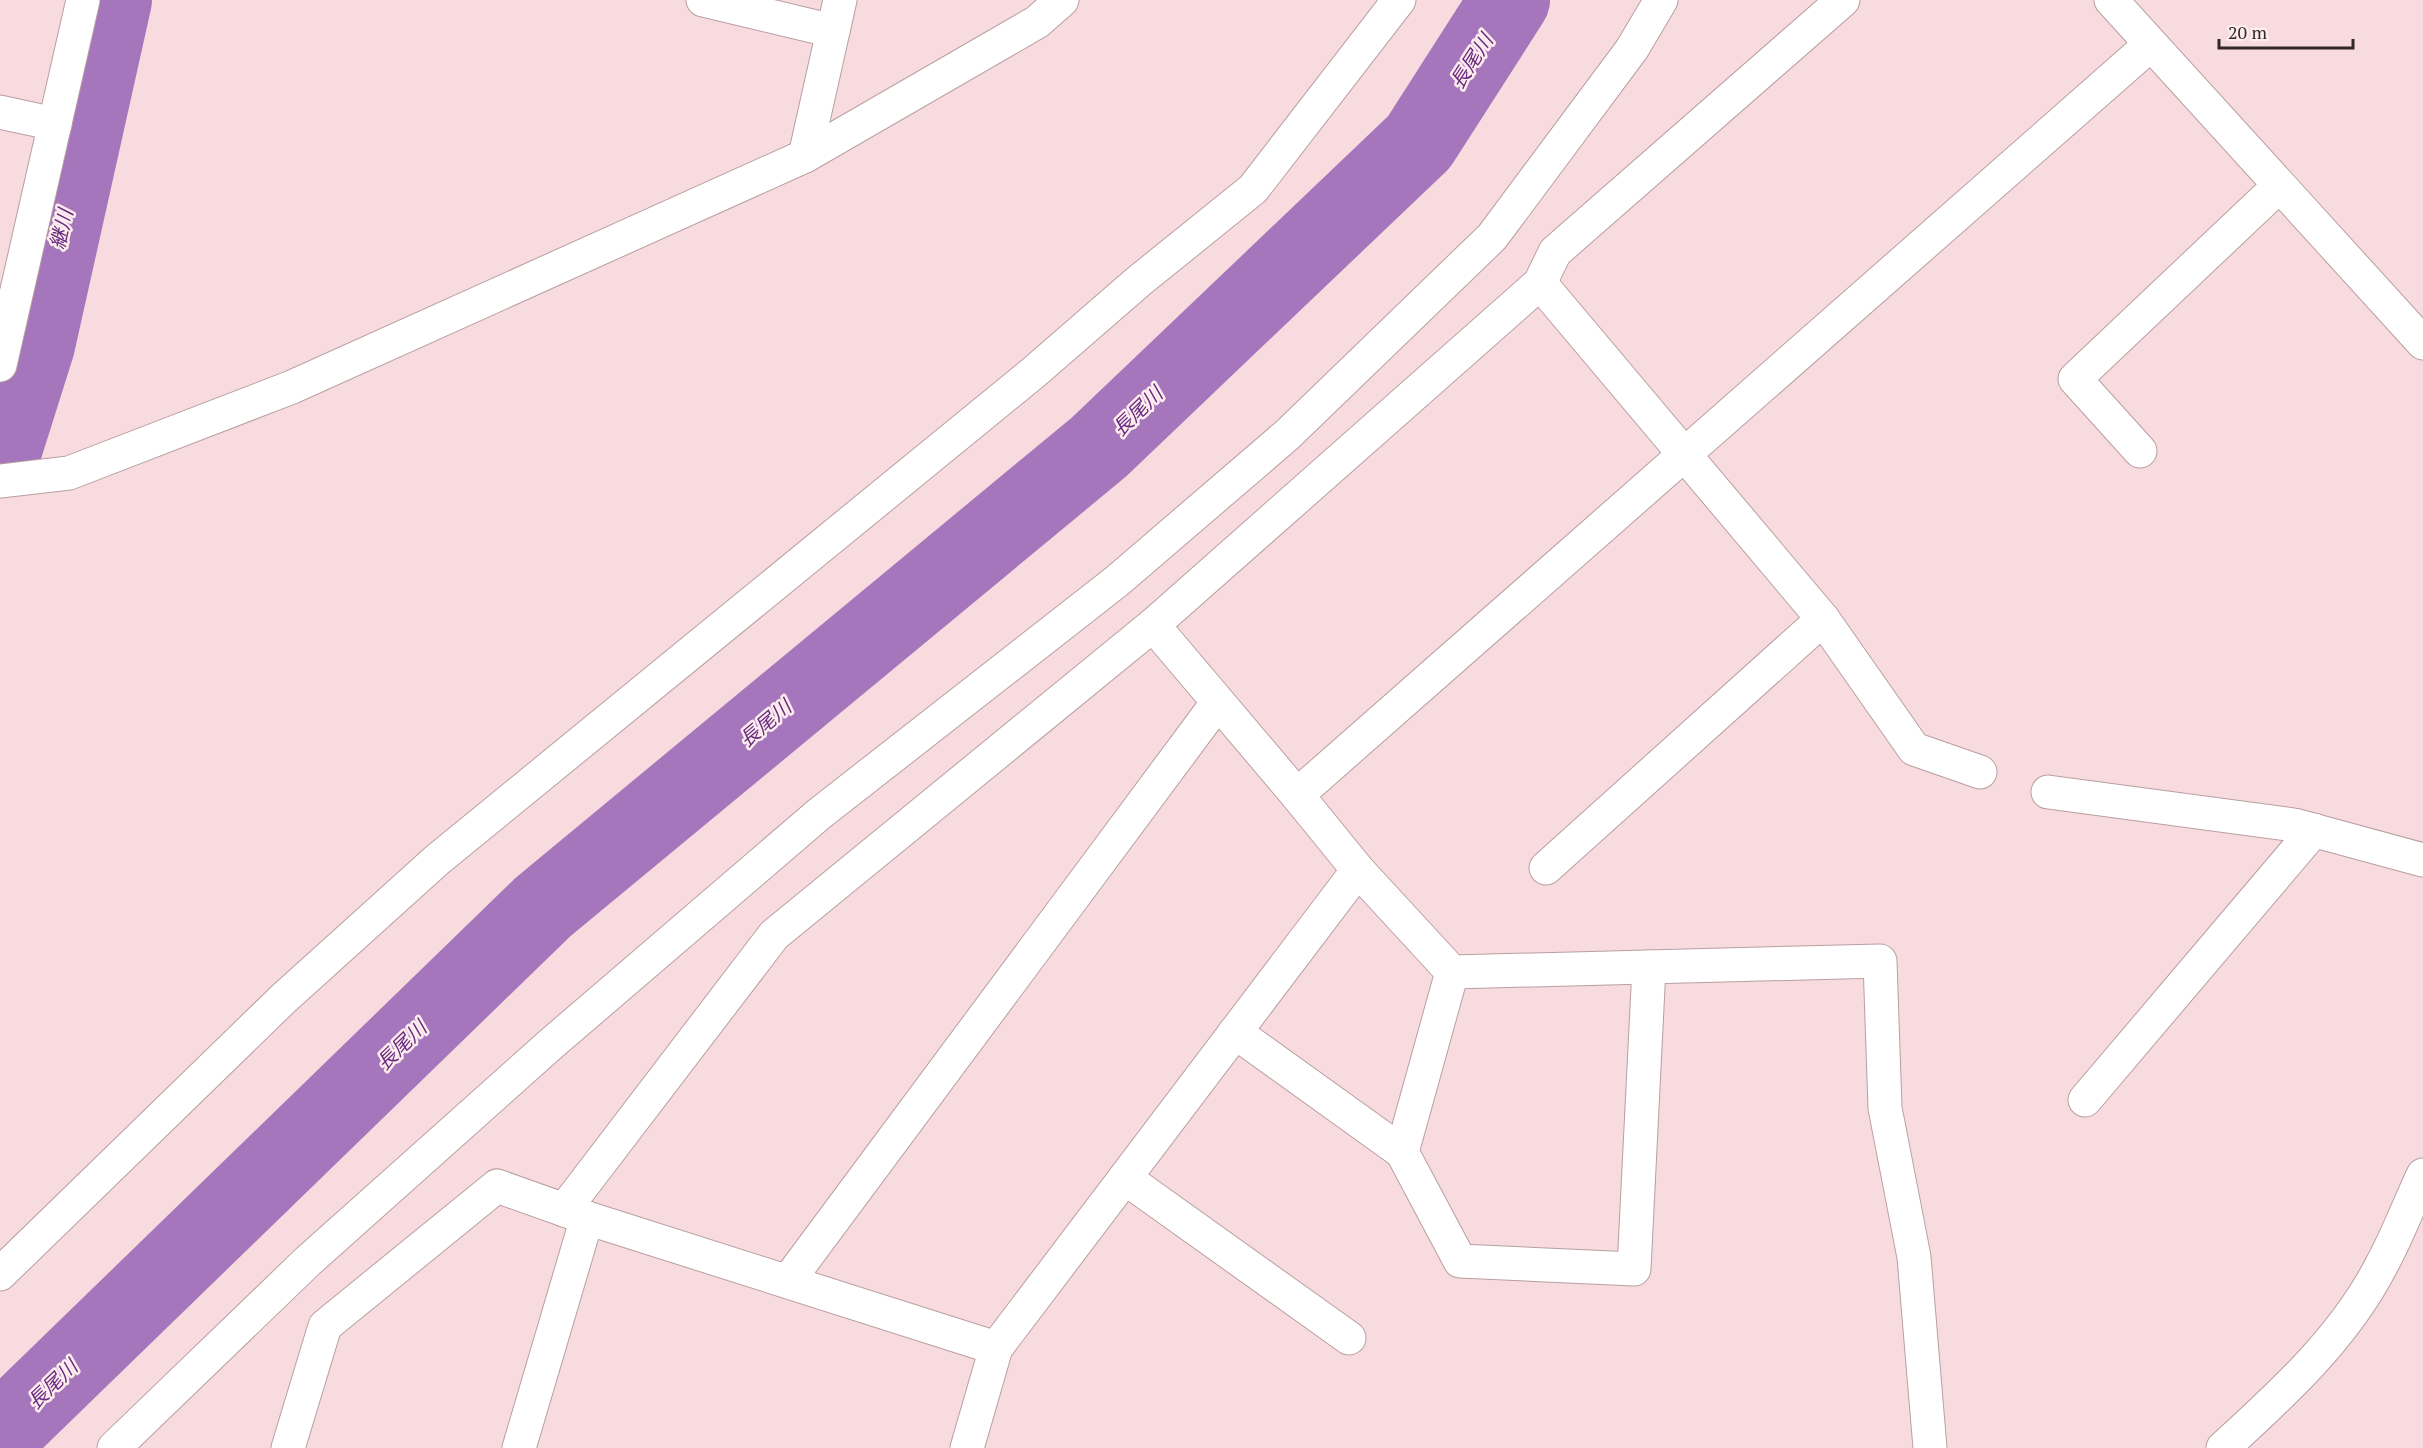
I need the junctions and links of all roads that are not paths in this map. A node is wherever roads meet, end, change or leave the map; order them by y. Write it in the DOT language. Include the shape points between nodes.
graph roads {
  1 [pos="83,0"];
  2 [pos="703,0"];
  3 [pos="1062,0"];
  4 [pos="1400,0"];
  5 [pos="1661,0"];
  6 [pos="1843,0"];
  7 [pos="2111,0"];
  8 [pos="837,16"];
  9 [pos="2150,45"];
  10 [pos="0,112"];
  11 [pos="55,124"];
  12 [pos="806,156"];
  13 [pos="2279,186"];
  14 [pos="1540,283"];
  15 [pos="2423,343"];
  16 [pos="0,365"];
  17 [pos="1684,451"];
  18 [pos="2140,451"];
  19 [pos="0,481"];
  20 [pos="1823,619"];
  21 [pos="1153,625"];
  22 [pos="1218,702"];
  23 [pos="1980,772"];
  24 [pos="2048,792"];
  25 [pos="1297,795"];
  26 [pos="2313,830"];
  27 [pos="2423,860"];
  28 [pos="1546,868"];
  29 [pos="1358,870"];
  30 [pos="1649,967"];
  31 [pos="1452,972"];
  32 [pos="1235,1032"];
  33 [pos="2085,1100"];
  34 [pos="1402,1152"];
  35 [pos="2423,1175"];
  36 [pos="1125,1178"];
  37 [pos="576,1214"];
  38 [pos="0,1274"];
  39 [pos="788,1281"];
  40 [pos="1348,1338"];
  41 [pos="996,1348"];
  42 [pos="114,1448"];
  43 [pos="288,1448"];
  44 [pos="519,1448"];
  45 [pos="967,1448"];
  46 [pos="1930,1448"];
  47 [pos="2223,1448"];
  1 -- 11 [label="street"];
  2 -- 8 [label="street"];
  3 -- 12 [label="street" via="1037,22"];
  4 -- 38 [label="street" via="1253,189 436,860 283,999"];
  5 -- 42 [label="street" via="1632,49 1492,237 1287,435 1117,581 819,814 551,1044 308,1261"];
  6 -- 14 [label="street" via="1555,252"];
  7 -- 9 [label="street"];
  8 -- 12 [label="street"];
  9 -- 13 [label="street"];
  9 -- 17 [label="street"];
  10 -- 11 [label="street"];
  11 -- 16 [label="street"];
  12 -- 19 [label="street" via="292,387 69,473"];
  13 -- 15 [label="street"];
  13 -- 18 [label="street" via="2075,379"];
  14 -- 17 [label="street"];
  14 -- 21 [label="street"];
  17 -- 20 [label="street"];
  17 -- 25 [label="street"];
  20 -- 23 [label="street" via="1914,749"];
  20 -- 28 [label="street"];
  21 -- 22 [label="street"];
  21 -- 37 [label="street" via="774,935"];
  22 -- 25 [label="street"];
  22 -- 39 [label="street"];
  24 -- 26 [label="street"];
  25 -- 29 [label="street"];
  26 -- 27 [label="street"];
  26 -- 33 [label="street"];
  29 -- 31 [label="street"];
  29 -- 32 [label="street"];
  30 -- 31 [label="street"];
  30 -- 34 [label="street" via="1634,1269 1460,1262"];
  30 -- 46 [label="street" via="1881,961 1885,1108 1914,1257"];
  31 -- 34 [label="street"];
  32 -- 34 [label="street"];
  32 -- 36 [label="street"];
  35 -- 47 [label="street" via="2381,1268 2338,1332 2291,1385"];
  36 -- 40 [label="street"];
  36 -- 41 [label="street"];
  37 -- 39 [label="street"];
  37 -- 43 [label="street" via="497,1186 325,1326"];
  37 -- 44 [label="street"];
  39 -- 41 [label="street"];
  41 -- 45 [label="street"];
}
